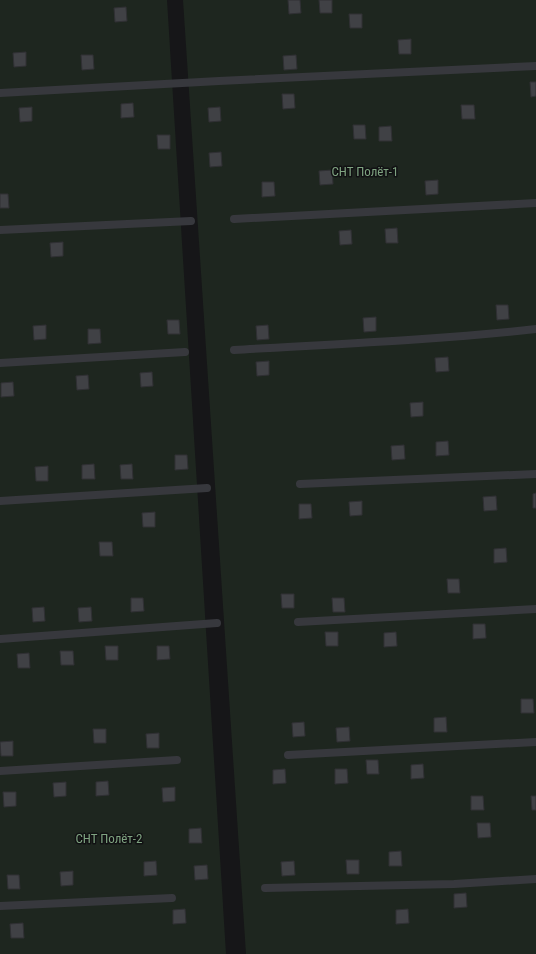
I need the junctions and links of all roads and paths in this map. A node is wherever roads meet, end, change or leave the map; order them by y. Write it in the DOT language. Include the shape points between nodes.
graph roads {
  1 [pos="536,66"];
  2 [pos="0,93"];
  3 [pos="536,203"];
  4 [pos="234,219"];
  5 [pos="190,222"];
  6 [pos="0,230"];
  7 [pos="536,329"];
  8 [pos="234,350"];
  9 [pos="184,352"];
  10 [pos="0,363"];
  11 [pos="536,474"];
  12 [pos="300,484"];
  13 [pos="207,488"];
  14 [pos="0,502"];
  15 [pos="536,609"];
  16 [pos="298,622"];
  17 [pos="217,623"];
  18 [pos="0,639"];
  19 [pos="536,742"];
  20 [pos="288,755"];
  21 [pos="177,760"];
  22 [pos="0,771"];
  23 [pos="536,879"];
  24 [pos="265,888"];
  25 [pos="172,898"];
  26 [pos="0,906"];
  1 -- 2 [label="lane"];
  3 -- 4 [label="lane"];
  5 -- 6 [label="lane"];
  7 -- 8 [label="lane" via="395,341"];
  9 -- 10 [label="lane"];
  11 -- 12 [label="lane"];
  13 -- 14 [label="lane"];
  15 -- 16 [label="lane"];
  17 -- 18 [label="lane"];
  19 -- 20 [label="lane"];
  21 -- 22 [label="lane"];
  23 -- 24 [label="lane" via="454,884"];
  25 -- 26 [label="lane"];
}
